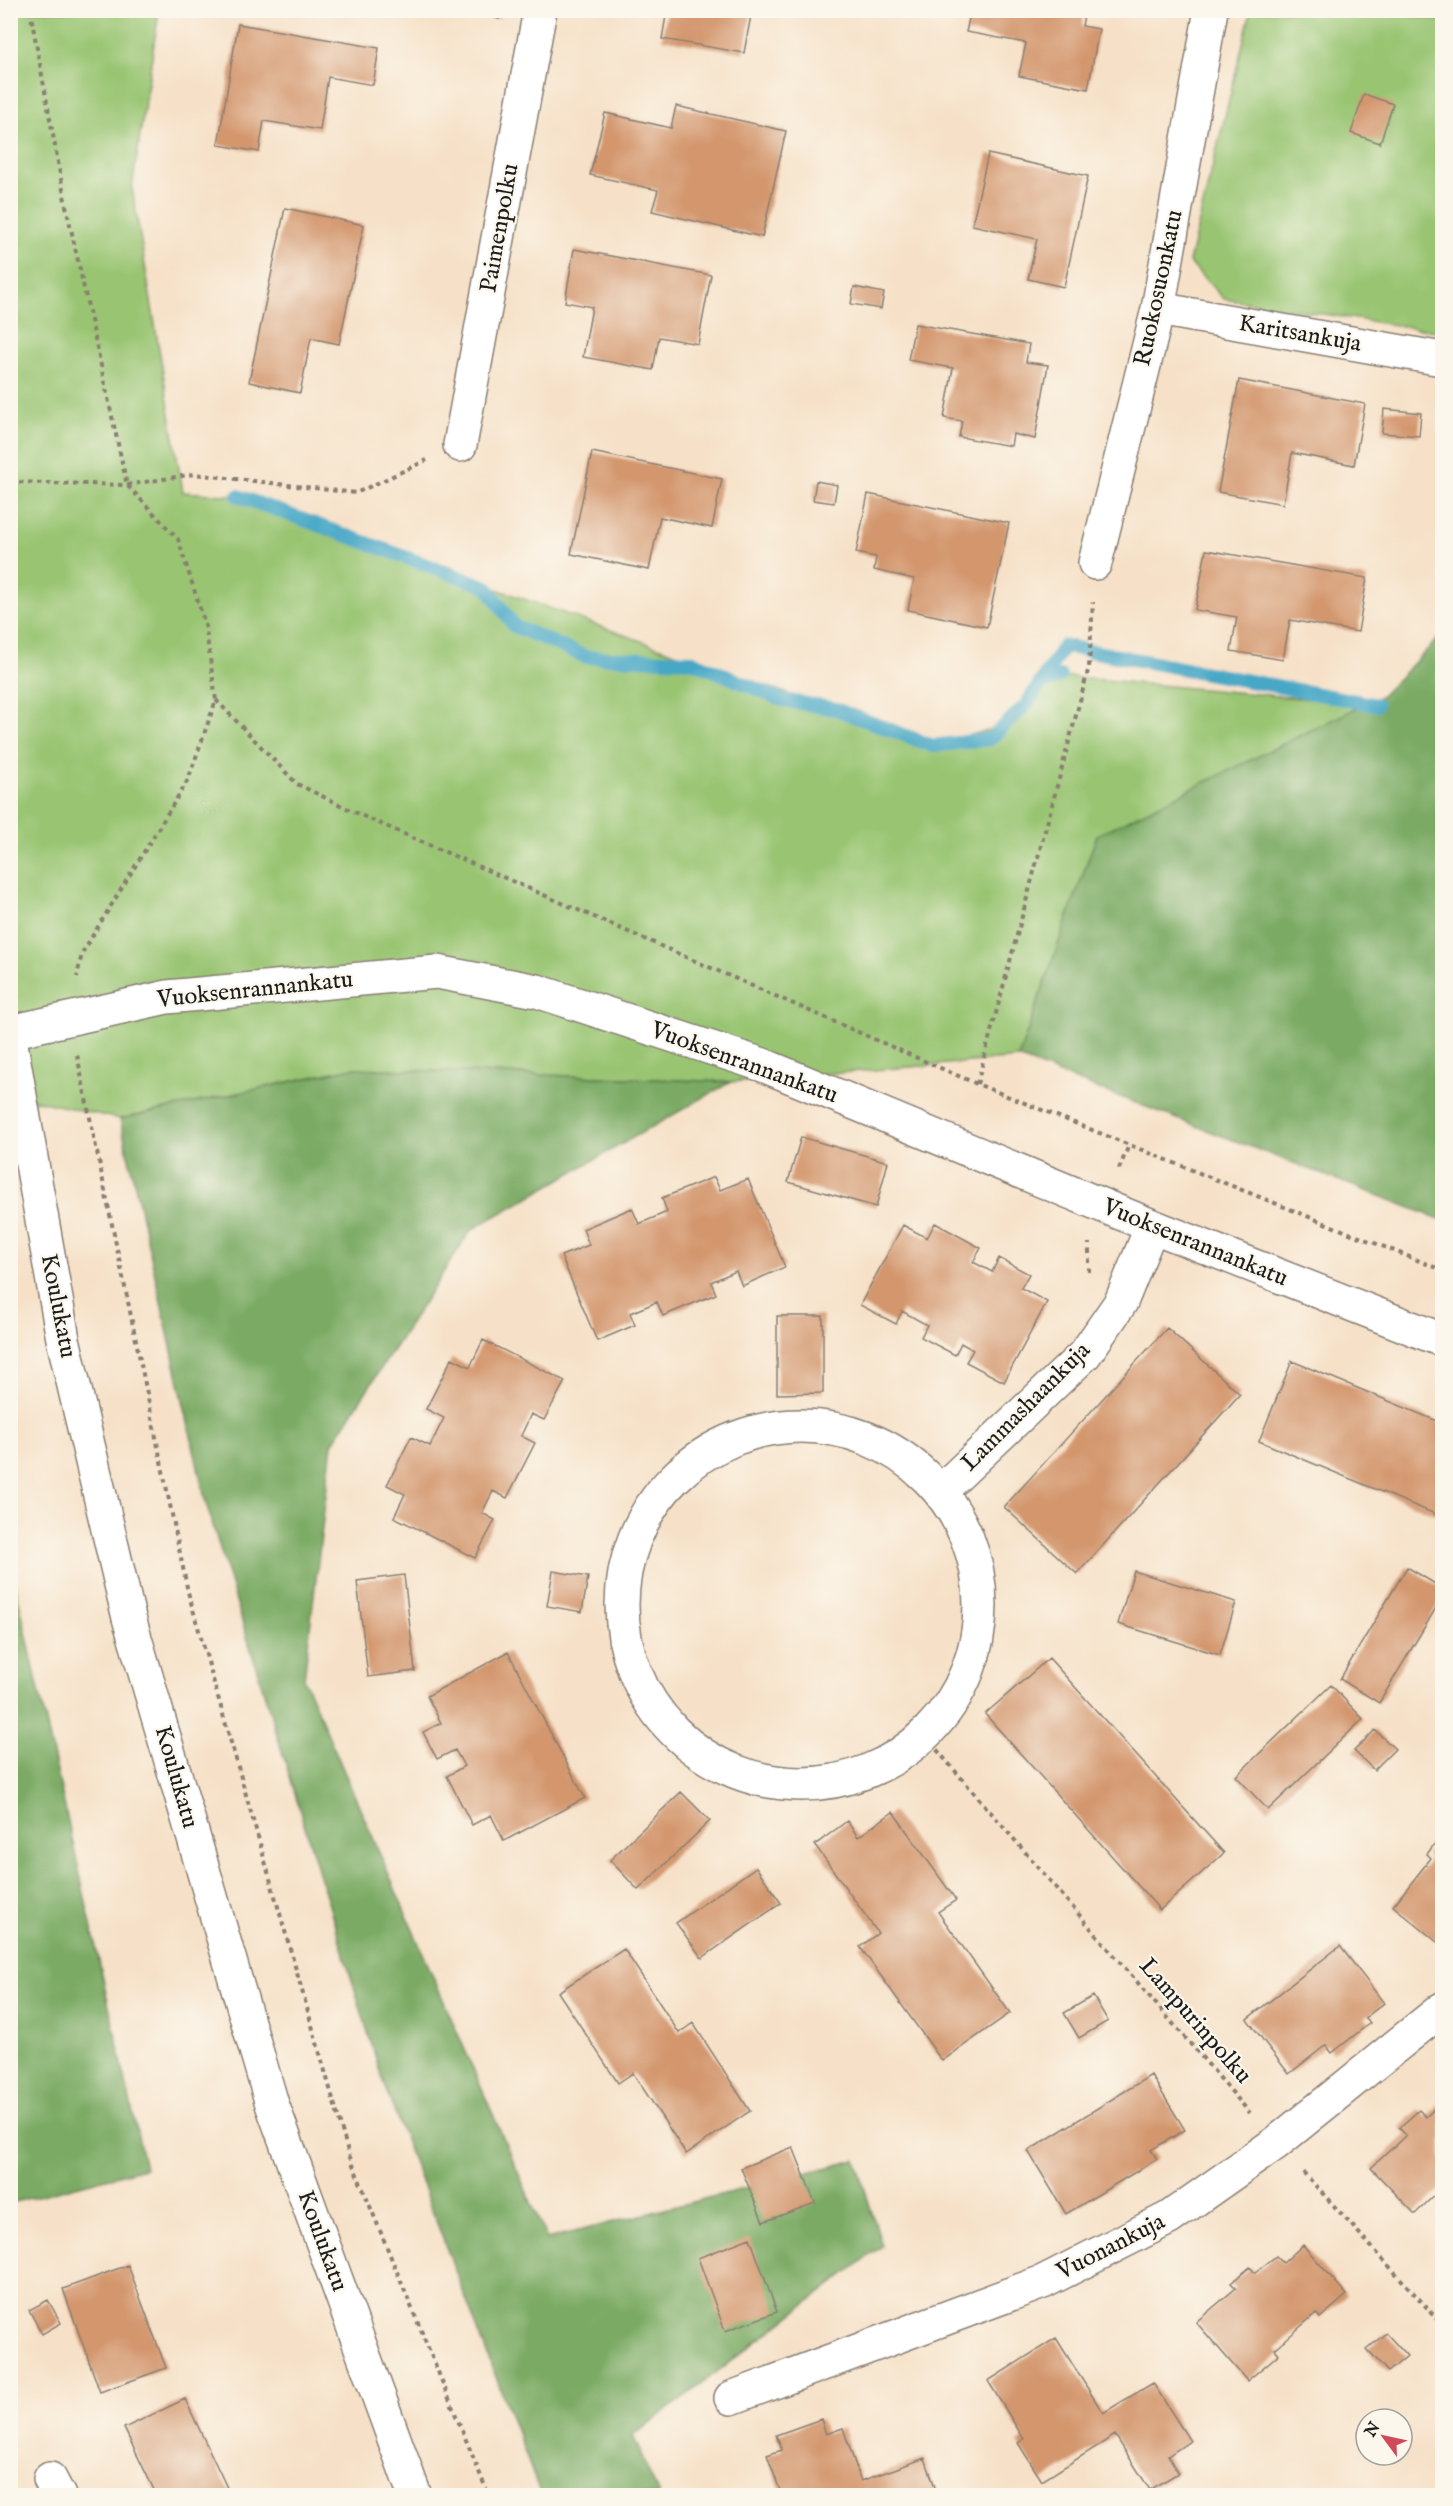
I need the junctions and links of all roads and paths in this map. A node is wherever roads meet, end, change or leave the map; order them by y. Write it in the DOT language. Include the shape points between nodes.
graph roads {
  1 [pos="30,10"];
  2 [pos="540,10"];
  3 [pos="1211,10"];
  4 [pos="1158,309"];
  5 [pos="1443,358"];
  6 [pos="460,445"];
  7 [pos="10,482"];
  8 [pos="127,485"];
  9 [pos="1095,563"];
  10 [pos="1091,629"];
  11 [pos="216,700"];
  12 [pos="69,1017"];
  13 [pos="10,1032"];
  14 [pos="10,1039"];
  15 [pos="977,1084"];
  16 [pos="1152,1226"];
  17 [pos="1443,1270"];
  18 [pos="1443,1340"];
  19 [pos="944,1488"];
  20 [pos="925,1736"];
  21 [pos="1443,2009"];
  22 [pos="1276,2143"];
  23 [pos="1443,2324"];
  24 [pos="731,2398"];
  25 [pos="415,2496"];
  26 [pos="489,2496"];
  1 -- 8 [label="path" via="66,206"];
  2 -- 6 [label="street, Paimenpolku"];
  3 -- 4 [label="street, Ruokosuonkatu"];
  4 -- 5 [label="street, Karitsankuja"];
  4 -- 9 [label="street, Ruokosuonkatu"];
  6 -- 8 [label="path" via="356,493 194,474"];
  7 -- 8 [label="path"];
  8 -- 11 [label="path" via="178,539 205,624"];
  10 -- 15 [label="path" via="1089,667"];
  11 -- 12 [label="path" via="188,780 82,953"];
  11 -- 15 [label="path" via="297,784"];
  12 -- 13 [label="street, Vuoksenrannankatu"];
  12 -- 16 [label="street, Vuoksenrannankatu" via="167,997 437,972 537,991 763,1065"];
  12 -- 26 [label="path" via="188,1592 349,2155"];
  14 -- 25 [label="street, Koulukatu" via="63,1339 129,1618 272,2104"];
  15 -- 17 [label="path"];
  16 -- 18 [label="street, Vuoksenrannankatu"];
  16 -- 19 [label="street, Lammashaankuja" via="1121,1302 1085,1354"];
  19 -- 20 [label="street, Lammashaankuja" via="970,1543 981,1612 966,1679"];
  19 -- 20 [label="street, Lammashaankuja" via="887,1446 829,1426 768,1427 711,1448 664,1487 632,1539 620,1598 628,1659 655,1713 700,1756 755,1780 816,1785 875,1770"];
  20 -- 22 [label="path, Lampurinpolku"];
  21 -- 22 [label="street, Vuonankuja"];
  22 -- 23 [label="path, Lampurinpolku"];
  22 -- 24 [label="street, Vuonankuja" via="1169,2218 1043,2283"];
}
